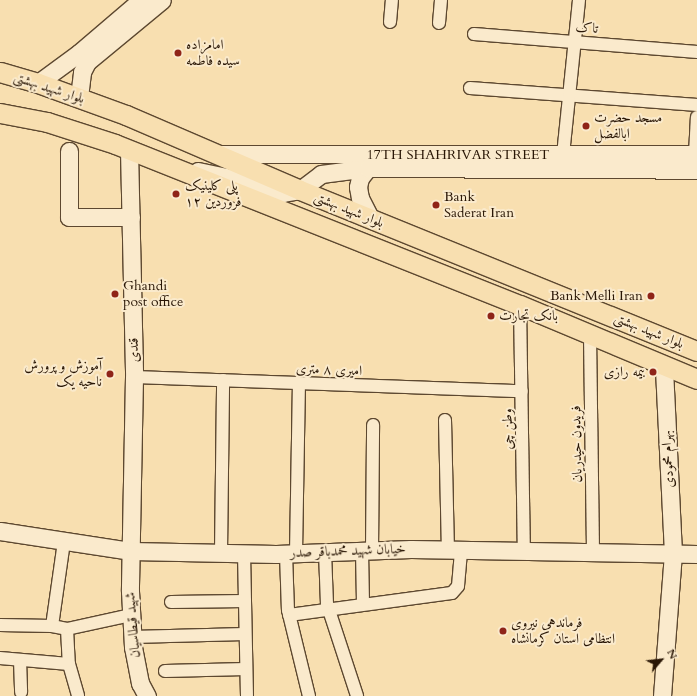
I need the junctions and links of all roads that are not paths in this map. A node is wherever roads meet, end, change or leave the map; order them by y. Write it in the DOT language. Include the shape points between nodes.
graph roads {
  1 [pos="140,0"];
  2 [pos="162,0"];
  3 [pos="392,0"];
  4 [pos="441,0"];
  5 [pos="579,0"];
  6 [pos="390,22"];
  7 [pos="439,23"];
  8 [pos="474,34"];
  9 [pos="574,42"];
  10 [pos="697,52"];
  11 [pos="0,72"];
  12 [pos="38,82"];
  13 [pos="470,88"];
  14 [pos="569,96"];
  15 [pos="79,97"];
  16 [pos="697,105"];
  17 [pos="0,113"];
  18 [pos="697,117"];
  19 [pos="129,150"];
  20 [pos="69,151"];
  21 [pos="219,154"];
  22 [pos="563,155"];
  23 [pos="696,159"];
  24 [pos="164,164"];
  25 [pos="368,168"];
  26 [pos="300,190"];
  27 [pos="131,217"];
  28 [pos="370,218"];
  29 [pos="520,305"];
  30 [pos="590,335"];
  31 [pos="697,351"];
  32 [pos="664,366"];
  33 [pos="134,377"];
  34 [pos="697,379"];
  35 [pos="223,380"];
  36 [pos="299,384"];
  37 [pos="522,391"];
  38 [pos="445,420"];
  39 [pos="373,424"];
  40 [pos="0,532"];
  41 [pos="64,542"];
  42 [pos="367,550"];
  43 [pos="455,550"];
  44 [pos="131,551"];
  45 [pos="325,552"];
  46 [pos="524,552"];
  47 [pos="594,552"];
  48 [pos="221,553"];
  49 [pos="244,553"];
  50 [pos="291,553"];
  51 [pos="673,553"];
  52 [pos="697,554"];
  53 [pos="245,601"];
  54 [pos="171,602"];
  55 [pos="363,604"];
  56 [pos="328,609"];
  57 [pos="289,615"];
  58 [pos="131,616"];
  59 [pos="0,625"];
  60 [pos="52,626"];
  61 [pos="67,629"];
  62 [pos="245,634"];
  63 [pos="132,636"];
  64 [pos="0,658"];
  65 [pos="20,660"];
  66 [pos="69,664"];
  67 [pos="246,670"];
  68 [pos="166,671"];
  69 [pos="21,692"];
  70 [pos="78,696"];
  71 [pos="147,696"];
  72 [pos="246,696"];
  73 [pos="309,696"];
  74 [pos="358,696"];
  75 [pos="662,696"];
  1 -- 12 [label="main road" via="79,54"];
  2 -- 15 [label="main road" via="87,62 82,72"];
  3 -- 6 [label="street"];
  4 -- 7 [label="street"];
  5 -- 9 [label="street"];
  8 -- 9 [label="street, تاک"];
  9 -- 10 [label="street, تاک"];
  9 -- 14 [label="street"];
  11 -- 12 [label="main road, بلوار شهید بهشتی"];
  12 -- 15 [label="main road, بلوار شهید بهشتی"];
  13 -- 14 [label="street"];
  14 -- 16 [label="street"];
  14 -- 22 [label="street"];
  15 -- 21 [label="main road, بلوار شهید بهشتی"];
  17 -- 19 [label="main road, بلوار شهید بهشتی" via="47,122"];
  18 -- 23 [label="street"];
  19 -- 24 [label="main road, بلوار شهید بهشتی"];
  19 -- 27 [label="main road, قندی"];
  20 -- 27 [label="main road" via="69,217"];
  21 -- 22 [label="main road, 17TH SHAHRIVAR STREET"];
  21 -- 26 [label="main road, بلوار شهید بهشتی"];
  22 -- 23 [label="main road, 17TH SHAHRIVAR STREET"];
  23 -- 25 [label="main road, 17TH SHAHRIVAR STREET"];
  24 -- 26 [label="main road" via="237,179 274,192"];
  24 -- 29 [label="main road, بلوار شهید بهشتی"];
  25 -- 26 [label="main road, 17TH SHAHRIVAR STREET" via="321,174"];
  25 -- 28 [label="main road" via="360,178 358,187 360,198"];
  26 -- 28 [label="main road, بلوار شهید بهشتی"];
  27 -- 33 [label="main road, قندی"];
  28 -- 31 [label="main road, بلوار شهید بهشتی"];
  29 -- 30 [label="main road, بلوار شهید بهشتی"];
  29 -- 37 [label="street, وطن چی"];
  30 -- 32 [label="main road, بلوار شهید بهشتی"];
  30 -- 47 [label="street, فریدون حیدریان"];
  32 -- 34 [label="main road, بلوار شهید بهشتی"];
  32 -- 51 [label="main road, بهرام محمودی"];
  33 -- 35 [label="street, امیری ۸ متری"];
  33 -- 44 [label="main road, قندی"];
  35 -- 36 [label="street, امیری ۸ متری"];
  35 -- 48 [label="street"];
  36 -- 37 [label="street, امیری ۸ متری"];
  36 -- 50 [label="street"];
  37 -- 46 [label="street, وطن چی"];
  38 -- 43 [label="street"];
  39 -- 42 [label="street"];
  40 -- 41 [label="main road, خیابان شهید محمدباقر صدر"];
  41 -- 44 [label="main road, خیابان شهید محمدباقر صدر"];
  41 -- 60 [label="street"];
  42 -- 43 [label="main road, خیابان شهید محمدباقر صدر"];
  42 -- 45 [label="main road, خیابان شهید محمدباقر صدر"];
  42 -- 55 [label="street"];
  43 -- 46 [label="main road, خیابان شهید محمدباقر صدر"];
  43 -- 55 [label="street" via="458,586 452,593"];
  44 -- 48 [label="main road, خیابان شهید محمدباقر صدر"];
  44 -- 58 [label="main road, شهید قیطاسیان"];
  45 -- 50 [label="main road, خیابان شهید محمدباقر صدر"];
  45 -- 56 [label="street"];
  46 -- 47 [label="main road, خیابان شهید محمدباقر صدر"];
  47 -- 51 [label="main road, خیابان شهید محمدباقر صدر"];
  48 -- 49 [label="main road, خیابان شهید محمدباقر صدر"];
  49 -- 50 [label="main road, خیابان شهید محمدباقر صدر"];
  49 -- 53 [label="street"];
  50 -- 57 [label="street"];
  51 -- 52 [label="main road, خیابان شهید محمدباقر صدر"];
  51 -- 75 [label="main road, بهرام محمودی"];
  53 -- 54 [label="street"];
  53 -- 62 [label="street"];
  55 -- 56 [label="street"];
  56 -- 57 [label="street"];
  56 -- 74 [label="street"];
  57 -- 73 [label="street"];
  58 -- 61 [label="street"];
  58 -- 63 [label="main road, شهید قیطاسیان"];
  59 -- 60 [label="street"];
  60 -- 61 [label="street"];
  61 -- 66 [label="street"];
  62 -- 63 [label="street"];
  62 -- 67 [label="street"];
  63 -- 71 [label="main road, شهید قیطاسیان" via="140,683"];
  64 -- 65 [label="street"];
  65 -- 66 [label="street"];
  65 -- 69 [label="street"];
  66 -- 70 [label="street"];
  67 -- 68 [label="street"];
  67 -- 72 [label="street"];
}
